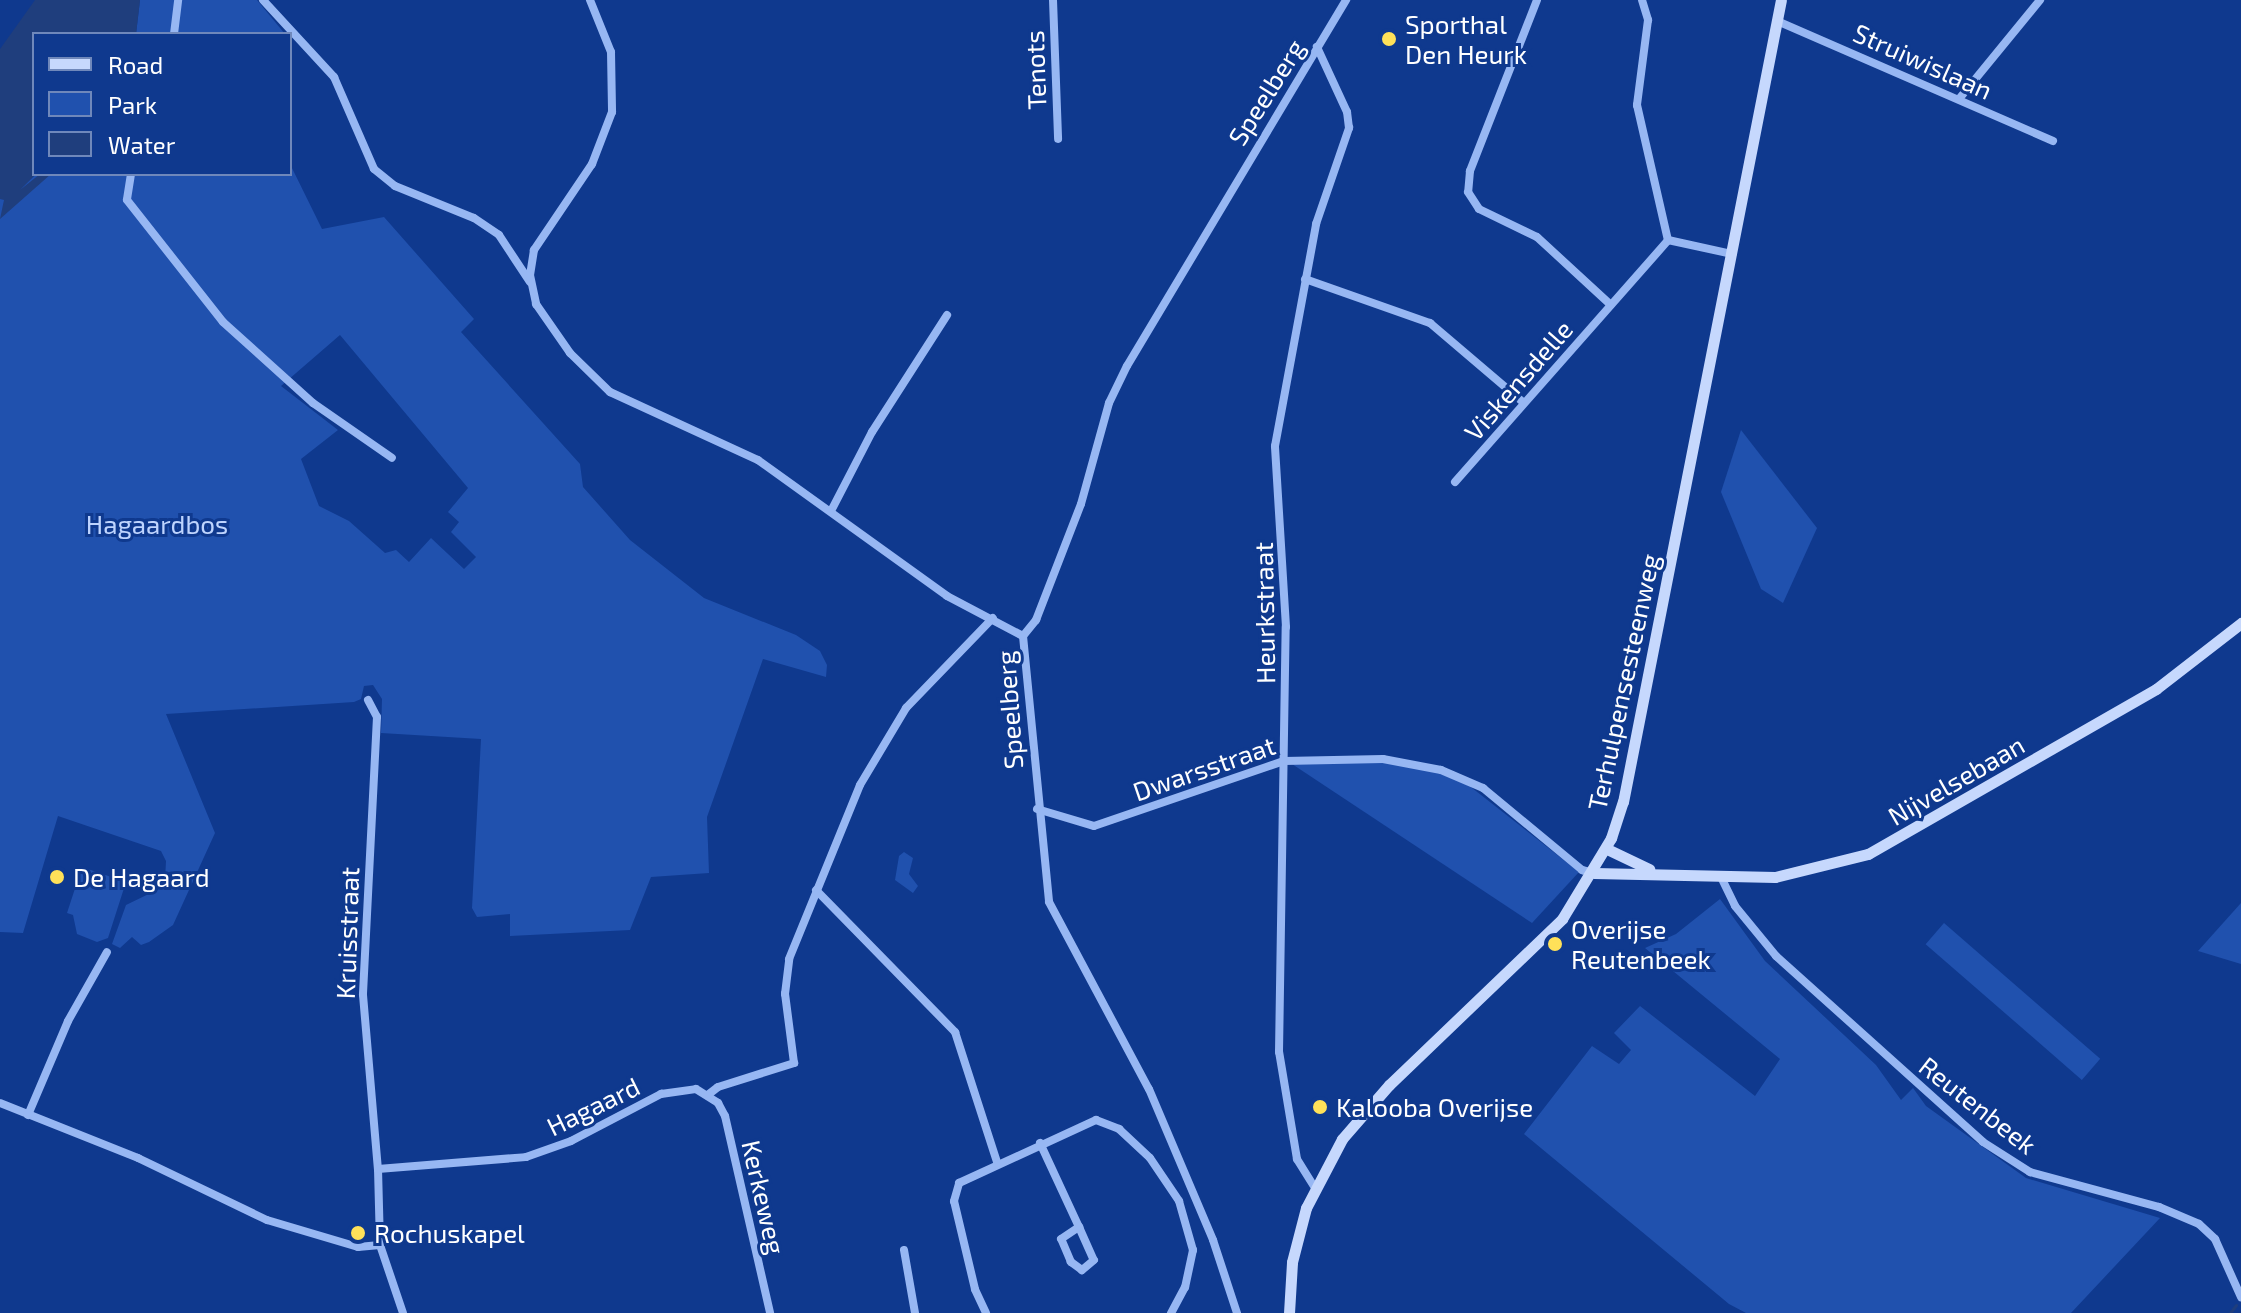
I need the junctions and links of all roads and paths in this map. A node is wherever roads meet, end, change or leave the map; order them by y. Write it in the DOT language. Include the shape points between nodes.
graph roads {
  1 [pos="178,0"];
  2 [pos="263,0"];
  3 [pos="590,0"];
  4 [pos="1053,0"];
  5 [pos="1346,0"];
  6 [pos="1537,0"];
  7 [pos="1642,0"];
  8 [pos="1781,0"];
  9 [pos="2040,0"];
  10 [pos="1777,21"];
  11 [pos="174,32"];
  12 [pos="1317,47"];
  13 [pos="1959,99"];
  14 [pos="1058,139"];
  15 [pos="2053,141"];
  16 [pos="131,176"];
  17 [pos="1668,240"];
  18 [pos="1732,254"];
  19 [pos="1305,279"];
  20 [pos="531,283"];
  21 [pos="1611,305"];
  22 [pos="947,315"];
  23 [pos="1524,403"];
  24 [pos="392,458"];
  25 [pos="1455,482"];
  26 [pos="831,511"];
  27 [pos="993,618"];
  28 [pos="2241,623"];
  29 [pos="1023,636"];
  30 [pos="368,700"];
  31 [pos="1284,761"];
  32 [pos="1037,809"];
  33 [pos="1607,849"];
  34 [pos="1659,872"];
  35 [pos="1594,873"];
  36 [pos="1722,879"];
  37 [pos="816,890"];
  38 [pos="107,952"];
  39 [pos="709,1094"];
  40 [pos="0,1103"];
  41 [pos="28,1115"];
  42 [pos="1040,1143"];
  43 [pos="997,1162"];
  44 [pos="378,1169"];
  45 [pos="1188,1179"];
  46 [pos="1173,1186"];
  47 [pos="1315,1188"];
  48 [pos="1194,1195"];
  49 [pos="1179,1201"];
  50 [pos="1079,1227"];
  51 [pos="380,1245"];
  52 [pos="904,1250"];
  53 [pos="2241,1297"];
  54 [pos="403,1313"];
  55 [pos="770,1313"];
  56 [pos="915,1313"];
  57 [pos="986,1313"];
  58 [pos="1171,1313"];
  59 [pos="1237,1313"];
  60 [pos="1289,1313"];
  1 -- 11 [label="street"];
  2 -- 20 [label="street" via="334,77 374,169 395,186 474,218 499,235"];
  3 -- 20 [label="street" via="613,63 612,112 592,164 534,250"];
  4 -- 14 [label="street, Tenots"];
  5 -- 12 [label="street, Speelberg"];
  6 -- 21 [label="street" via="1470,171 1468,192 1479,209 1537,237"];
  7 -- 17 [label="street" via="1648,20 1637,105"];
  8 -- 10 [label="main road, Terhulpensesteenweg"];
  9 -- 13 [label="street"];
  10 -- 13 [label="street, Struiwislaan"];
  10 -- 18 [label="main road, Terhulpensesteenweg"];
  12 -- 19 [label="street, Heurkstraat" via="1347,112 1349,128 1320,208"];
  12 -- 29 [label="street, Speelberg" via="1127,366 1109,403 1081,504 1036,620"];
  13 -- 15 [label="street, Struiwislaan"];
  16 -- 24 [label="street" via="127,200 223,322 313,403"];
  17 -- 18 [label="street"];
  17 -- 21 [label="street, Viskensdelle"];
  18 -- 33 [label="main road, Terhulpensesteenweg" via="1623,802"];
  19 -- 23 [label="street" via="1430,323"];
  19 -- 31 [label="street, Heurkstraat" via="1275,446 1284,543"];
  20 -- 26 [label="street" via="536,304 558,337 610,392 758,460"];
  21 -- 23 [label="street, Viskensdelle"];
  22 -- 26 [label="street" via="872,432"];
  23 -- 25 [label="street, Viskensdelle"];
  26 -- 27 [label="street" via="947,596"];
  27 -- 29 [label="street"];
  27 -- 37 [label="street, Hagaard" via="906,708 860,785"];
  28 -- 36 [label="main road, Nijvelsebaan" via="2156,689 1890,844 1804,873"];
  29 -- 32 [label="street, Speelberg"];
  30 -- 44 [label="street, Kruisstraat" via="377,717 363,995"];
  31 -- 32 [label="street, Dwarsstraat" via="1104,824 1084,826"];
  31 -- 35 [label="street, Dwarsstraat" via="1383,759 1456,775 1510,806 1582,870"];
  31 -- 47 [label="street, Heurkstraat" via="1279,1052 1297,1159"];
  32 -- 45 [label="street, Speelberg" via="1045,881 1056,921 1129,1048"];
  33 -- 34 [label="main road, Nijvelsebaan" via="1628,863"];
  33 -- 35 [label="main road, Terhulpensesteenweg"];
  34 -- 35 [label="main road, Nijvelsebaan"];
  34 -- 36 [label="main road, Nijvelsebaan"];
  35 -- 47 [label="main road, Terhulpensesteenweg" via="1540,944 1362,1112"];
  36 -- 53 [label="street, Reutenbeek" via="1735,906 1776,956 1983,1142 2030,1172 2159,1207 2199,1224 2215,1239"];
  37 -- 39 [label="street, Hagaard" via="786,976 794,1063"];
  37 -- 43 [label="street" via="955,1032"];
  38 -- 41 [label="street" via="68,1021"];
  39 -- 44 [label="street, Hagaard" via="696,1089 661,1094 571,1141 526,1157"];
  39 -- 55 [label="street, Kerkeweg" via="725,1116"];
  40 -- 41 [label="street"];
  41 -- 51 [label="street" via="138,1158 267,1220 358,1247"];
  42 -- 43 [label="street"];
  42 -- 46 [label="street" via="1085,1123 1106,1123 1150,1158"];
  42 -- 50 [label="street"];
  43 -- 57 [label="street" via="968,1176 954,1194 975,1289"];
  44 -- 51 [label="street"];
  45 -- 46 [label="street"];
  45 -- 48 [label="street, Speelberg"];
  46 -- 49 [label="street"];
  47 -- 60 [label="main road, Terhulpensesteenweg" via="1292,1262"];
  48 -- 49 [label="street"];
  48 -- 59 [label="street, Speelberg"];
  49 -- 58 [label="street" via="1193,1250 1185,1287"];
  50 -- 50 [label="street" via="1094,1260 1082,1270 1071,1262 1061,1239"];
  51 -- 54 [label="street"];
  52 -- 56 [label="street"];
}
